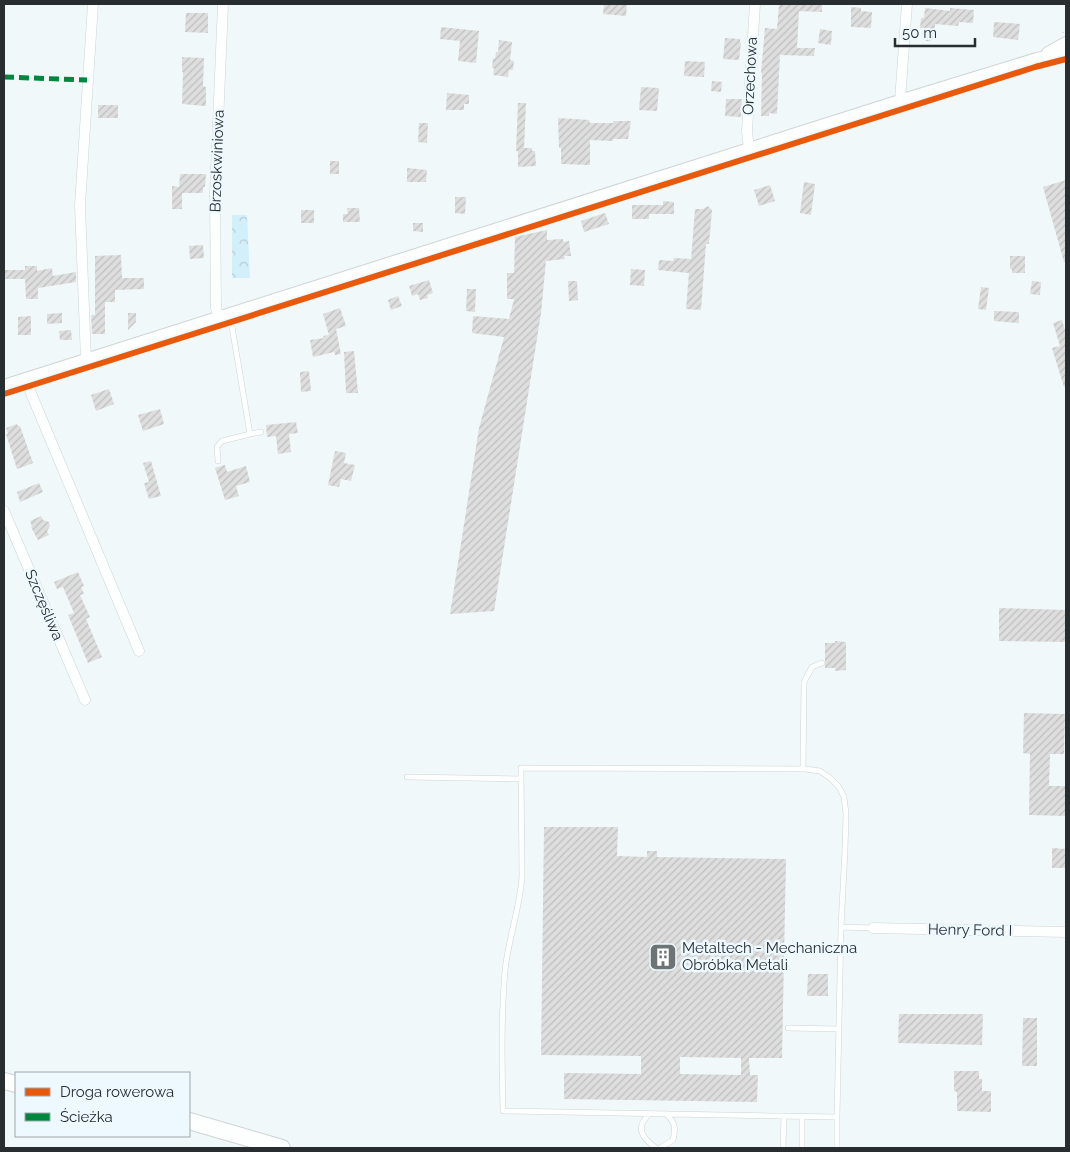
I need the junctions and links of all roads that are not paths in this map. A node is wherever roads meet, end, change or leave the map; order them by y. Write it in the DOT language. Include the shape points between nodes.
graph roads {
  1 [pos="93,4"];
  2 [pos="223,4"];
  3 [pos="755,4"];
  4 [pos="907,4"];
  5 [pos="1066,43"];
  6 [pos="1066,53"];
  7 [pos="1037,59"];
  8 [pos="900,101"];
  9 [pos="749,149"];
  10 [pos="224,317"];
  11 [pos="86,360"];
  12 [pos="25,380"];
  13 [pos="4,386"];
  14 [pos="261,432"];
  15 [pos="250,434"];
  16 [pos="218,461"];
  17 [pos="4,511"];
  18 [pos="139,651"];
  19 [pos="822,663"];
  20 [pos="85,700"];
  21 [pos="803,769"];
  22 [pos="407,777"];
  23 [pos="521,779"];
  24 [pos="841,927"];
  25 [pos="873,928"];
  26 [pos="1066,932"];
  27 [pos="788,1028"];
  28 [pos="839,1029"];
  29 [pos="650,1114"];
  30 [pos="666,1114"];
  31 [pos="784,1116"];
  32 [pos="802,1117"];
  33 [pos="837,1117"];
  34 [pos="190,1121"];
  35 [pos="282,1148"];
  36 [pos="658,1148"];
  37 [pos="784,1148"];
  38 [pos="802,1148"];
  39 [pos="837,1148"];
  1 -- 11 [label="street" via="80,205"];
  2 -- 10 [label="street, Brzoskwiniowa" via="215,194 216,308"];
  3 -- 9 [label="street, Orzechowa" via="747,131"];
  4 -- 8 [label="street"];
  5 -- 7 [label="street"];
  6 -- 7 [label="street"];
  7 -- 8 [label="street"];
  8 -- 9 [label="street"];
  9 -- 10 [label="street"];
  10 -- 11 [label="street"];
  10 -- 15 [label="lane"];
  11 -- 12 [label="street"];
  12 -- 13 [label="street"];
  12 -- 18 [label="street"];
  14 -- 15 [label="lane"];
  15 -- 16 [label="lane" via="222,441 217,447"];
  17 -- 20 [label="street, Szczęśliwa"];
  19 -- 21 [label="lane" via="812,667 804,682"];
  21 -- 23 [label="lane" via="521,768"];
  21 -- 24 [label="lane" via="820,771 839,787 844,797"];
  22 -- 23 [label="lane"];
  23 -- 29 [label="lane" via="521,894 505,970 504,1111"];
  24 -- 25 [label="lane"];
  24 -- 28 [label="lane"];
  25 -- 26 [label="street, Henry Ford I"];
  27 -- 28 [label="lane"];
  28 -- 33 [label="lane"];
  29 -- 30 [label="lane"];
  29 -- 36 [label="lane" via="644,1119 642,1132 646,1140"];
  30 -- 31 [label="lane"];
  30 -- 36 [label="lane" via="673,1120 676,1130 673,1140"];
  31 -- 32 [label="lane"];
  31 -- 37 [label="lane"];
  32 -- 33 [label="lane"];
  32 -- 38 [label="lane"];
  33 -- 39 [label="lane"];
  34 -- 35 [label="main road"];
}
